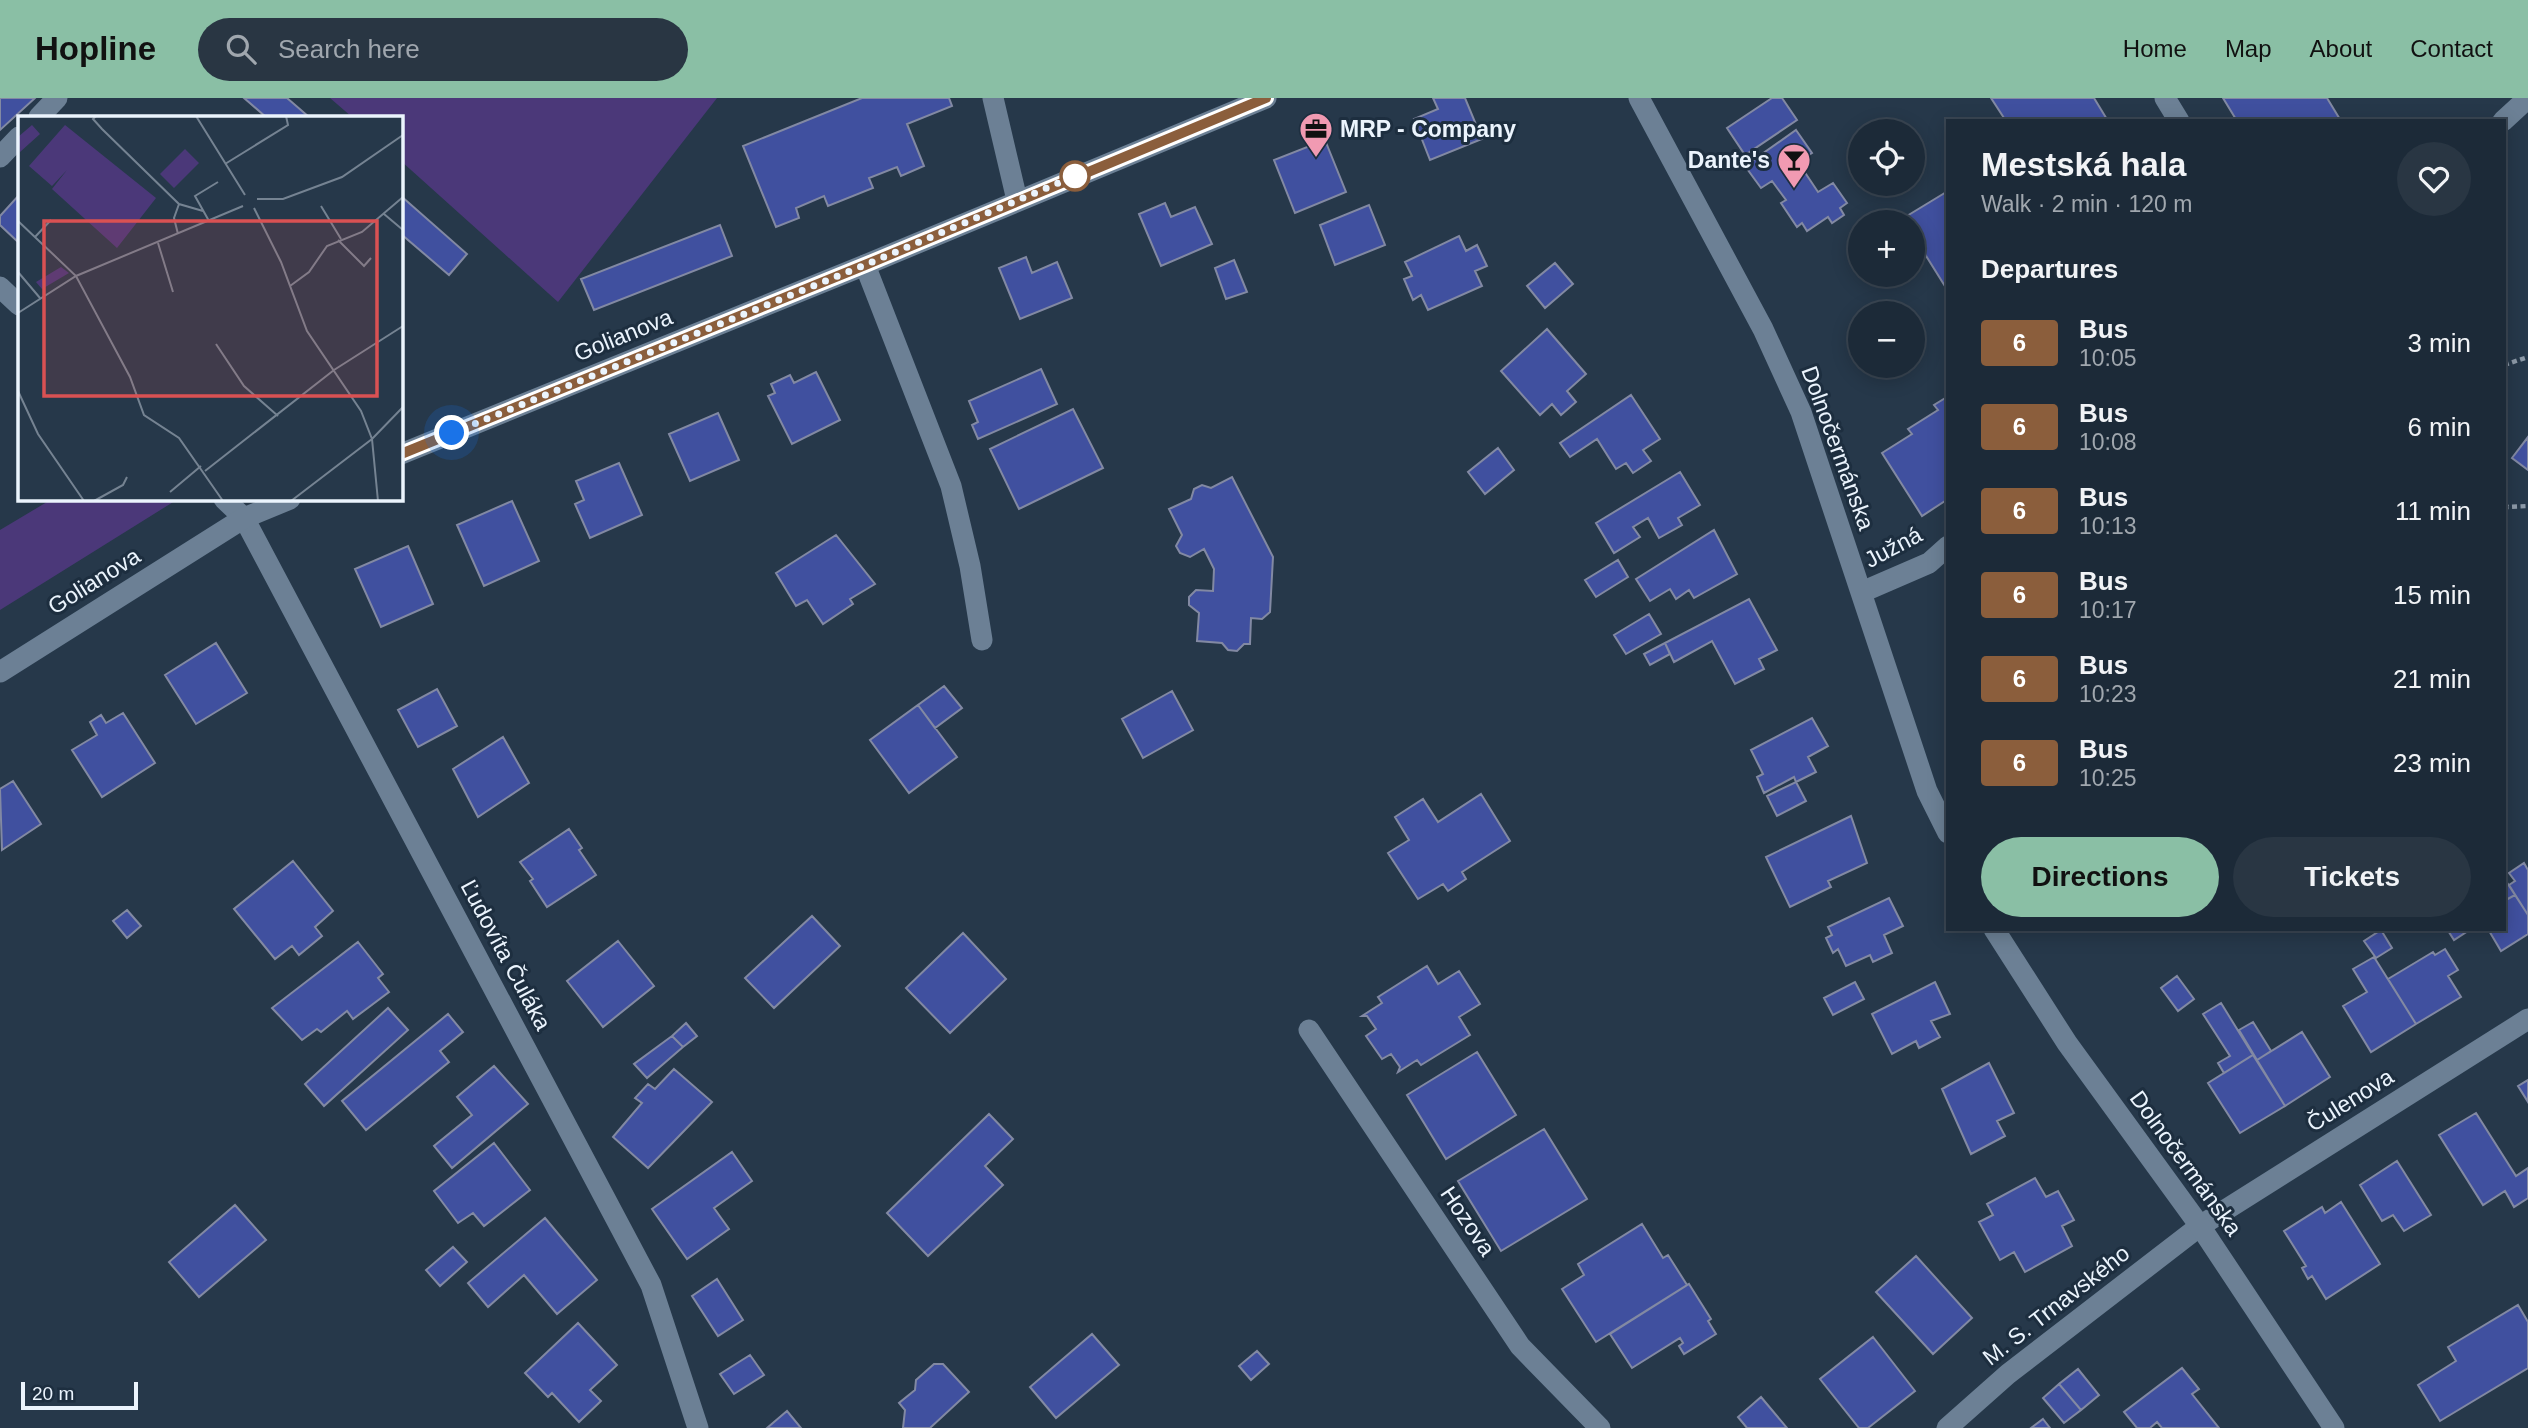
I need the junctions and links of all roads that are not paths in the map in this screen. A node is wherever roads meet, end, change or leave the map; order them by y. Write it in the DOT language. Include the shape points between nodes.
graph roads {
  1 [pos="57,98"];
  2 [pos="993,98"];
  3 [pos="1639,98"];
  4 [pos="2165,98"];
  5 [pos="2528,98"];
  6 [pos="1258,99"];
  7 [pos="40,116"];
  8 [pos="2178,119"];
  9 [pos="2505,119"];
  10 [pos="18,138"];
  11 [pos="0,158"];
  12 [pos="1017,200"];
  13 [pos="865,265"];
  14 [pos="0,287"];
  15 [pos="18,304"];
  16 [pos="402,454"];
  17 [pos="225,500"];
  18 [pos="288,500"];
  19 [pos="244,518"];
  20 [pos="1946,548"];
  21 [pos="1862,592"];
  22 [pos="982,640"];
  23 [pos="0,671"];
  24 [pos="1946,829"];
  25 [pos="1995,931"];
  26 [pos="2528,1019"];
  27 [pos="1308,1030"];
  28 [pos="2200,1226"];
  29 [pos="698,1428"];
  30 [pos="1600,1428"];
  31 [pos="1947,1428"];
  32 [pos="2334,1428"];
  1 -- 7 [label="street"];
  2 -- 12 [label="street"];
  3 -- 21 [label="street, Dolnočermánska" via="1763,329 1801,412"];
  4 -- 8 [label="street"];
  5 -- 9 [label="street"];
  6 -- 12 [label="street, Golianova"];
  10 -- 11 [label="street"];
  12 -- 13 [label="street, Golianova"];
  13 -- 16 [label="street, Golianova"];
  13 -- 22 [label="street" via="951,486"];
  14 -- 15 [label="street"];
  17 -- 19 [label="street, Ľudovíta Čuláka"];
  18 -- 19 [label="street, Golianova"];
  19 -- 23 [label="street, Golianova"];
  19 -- 29 [label="street, Ľudovíta Čuláka" via="651,1285"];
  20 -- 21 [label="street, Južná" via="1929,563"];
  21 -- 24 [label="street, Dolnočermánska" via="1927,791"];
  25 -- 28 [label="street, Dolnočermánska" via="2067,1043"];
  26 -- 28 [label="street, Čulenova"];
  27 -- 30 [label="street, Hozova" via="1520,1346"];
  28 -- 31 [label="street, M. S. Trnavského" via="2008,1374"];
  28 -- 32 [label="street, Dolnočermánska"];
}
